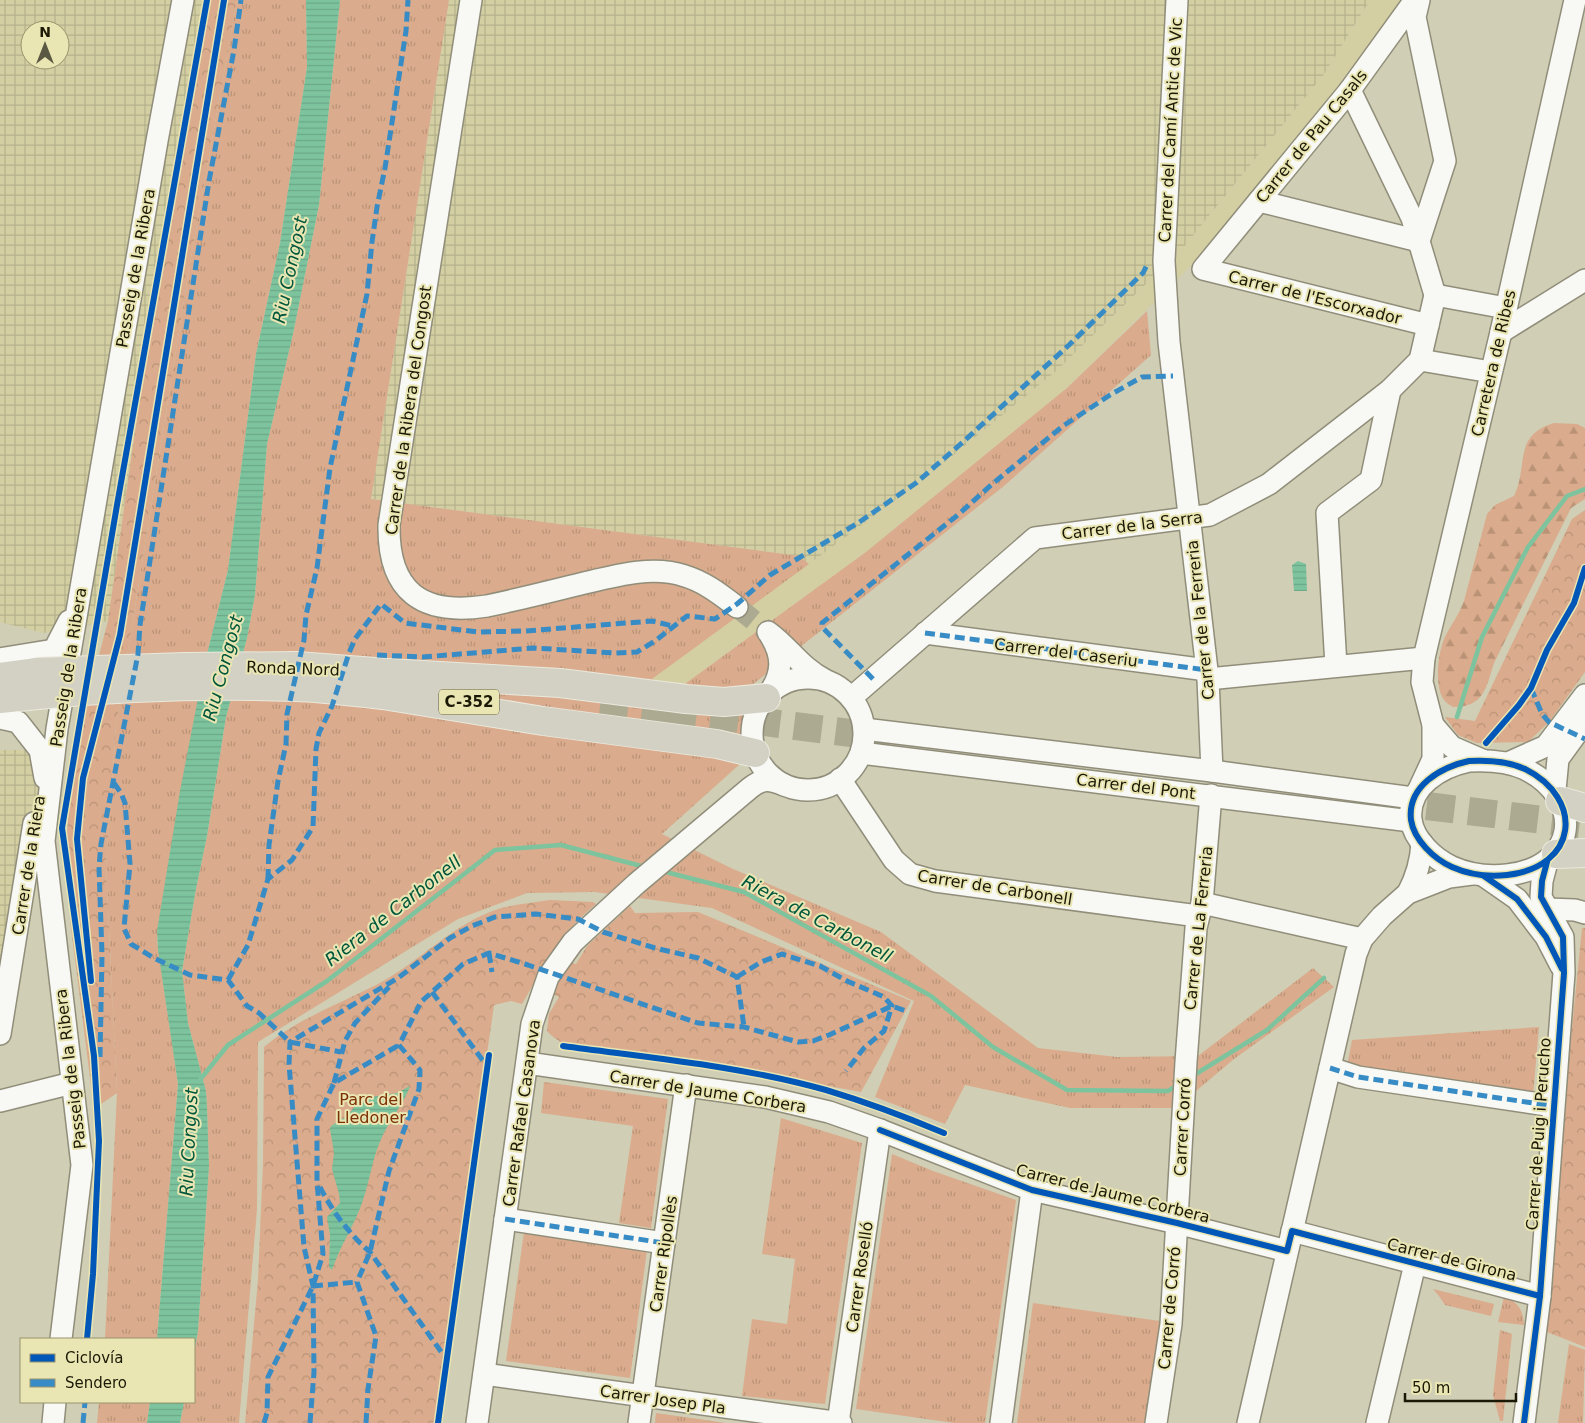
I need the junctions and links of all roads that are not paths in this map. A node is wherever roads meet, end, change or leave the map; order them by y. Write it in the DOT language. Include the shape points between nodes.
graph roads {
  1 [pos="184,0"];
  2 [pos="471,0"];
  3 [pos="1177,0"];
  4 [pos="1416,0"];
  5 [pos="1420,0"];
  6 [pos="1575,0"];
  7 [pos="1350,90"];
  8 [pos="1259,202"];
  9 [pos="1419,241"];
  10 [pos="1164,261"];
  11 [pos="1203,270"];
  12 [pos="1585,280"];
  13 [pos="1435,294"];
  14 [pos="1506,308"];
  15 [pos="1428,324"];
  16 [pos="1501,332"];
  17 [pos="1420,360"];
  18 [pos="1491,372"];
  19 [pos="1390,390"];
  20 [pos="1189,518"];
  21 [pos="79,598"];
  22 [pos="737,607"];
  23 [pos="925,634"];
  24 [pos="1424,658"];
  25 [pos="0,659"];
  26 [pos="1336,666"];
  27 [pos="1207,674"];
  28 [pos="0,677"];
  29 [pos="827,681"];
  30 [pos="36,684"];
  31 [pos="386,684"];
  32 [pos="768,695"];
  33 [pos="1585,695"];
  34 [pos="851,698"];
  35 [pos="0,699"];
  36 [pos="555,703"];
  37 [pos="0,718"];
  38 [pos="1585,722"];
  39 [pos="1433,724"];
  40 [pos="57,728"];
  41 [pos="864,729"];
  42 [pos="861,753"];
  43 [pos="756,755"];
  44 [pos="1483,760"];
  45 [pos="1508,763"];
  46 [pos="43,768"];
  47 [pos="1212,772"];
  48 [pos="840,779"];
  49 [pos="784,785"];
  50 [pos="750,788"];
  51 [pos="1417,793"];
  52 [pos="1211,795"];
  53 [pos="49,797"];
  54 [pos="1566,800"];
  55 [pos="1411,821"];
  56 [pos="1422,843"];
  57 [pos="1585,853"];
  58 [pos="1552,858"];
  59 [pos="1478,875"];
  60 [pos="1408,893"];
  61 [pos="1200,909"];
  62 [pos="1548,909"];
  63 [pos="1585,913"];
  64 [pos="1585,921"];
  65 [pos="1562,937"];
  66 [pos="1362,940"];
  67 [pos="1564,973"];
  68 [pos="0,1034"];
  69 [pos="1186,1062"];
  70 [pos="527,1063"];
  71 [pos="1330,1068"];
  72 [pos="72,1083"];
  73 [pos="686,1085"];
  74 [pos="0,1101"];
  75 [pos="1553,1106"];
  76 [pos="880,1130"];
  77 [pos="1032,1190"];
  78 [pos="505,1219"];
  79 [pos="1177,1223"];
  80 [pos="1290,1241"];
  81 [pos="664,1243"];
  82 [pos="1415,1264"];
  83 [pos="1540,1296"];
  84 [pos="62,1338"];
  85 [pos="484,1374"];
  86 [pos="643,1396"];
  87 [pos="54,1403"];
  88 [pos="53,1423"];
  89 [pos="477,1423"];
  90 [pos="639,1423"];
  91 [pos="839,1423"];
  92 [pos="1001,1423"];
  93 [pos="1156,1423"];
  94 [pos="1248,1423"];
  95 [pos="1377,1423"];
  96 [pos="1524,1423"];
  1 -- 21 [label="street, Passeig de la Ribera"];
  2 -- 22 [label="street, Carrer de la Ribera del Congost" via="389,524 389,548 396,572 411,593 436,607 451,609 487,606 624,574 654,572 671,572 699,581"];
  3 -- 10 [label="street, Carrer del Camí Antic de Vic"];
  4 -- 7 [label="street, Carrer de Pau Casals"];
  5 -- 9 [label="street" via="1414,17 1445,161"];
  6 -- 14 [label="street, Carretera de Ribes"];
  7 -- 8 [label="street, Carrer de Pau Casals"];
  7 -- 9 [label="street" via="1412,218"];
  8 -- 9 [label="street"];
  8 -- 11 [label="street, Carrer de Pau Casals"];
  9 -- 13 [label="street"];
  10 -- 20 [label="street, Carrer de la Ferreria" via="1169,340"];
  11 -- 15 [label="street, Carrer de l'Escorxador"];
  12 -- 16 [label="street"];
  13 -- 14 [label="street"];
  13 -- 15 [label="street"];
  14 -- 16 [label="street, Carretera de Ribes"];
  15 -- 17 [label="street"];
  16 -- 18 [label="street, Carretera de Ribes"];
  17 -- 18 [label="street"];
  17 -- 19 [label="street, Carrer de la Serra"];
  18 -- 24 [label="street, Carretera de Ribes"];
  19 -- 20 [label="street, Carrer de la Serra" via="1269,484 1210,515"];
  19 -- 26 [label="street" via="1371,480 1327,513"];
  20 -- 23 [label="street, Carrer de la Serra" via="1035,538"];
  20 -- 27 [label="street, Carrer de la Ferreria"];
  21 -- 25 [label="street" via="54,650"];
  21 -- 40 [label="street, Passeig de la Ribera"];
  23 -- 27 [label="street, Carrer del Caseriu"];
  23 -- 34 [label="street, Carrer de la Serra"];
  24 -- 26 [label="street, Carrer del Caseriu"];
  24 -- 39 [label="street, Carretera de Ribes" via="1422,682"];
  26 -- 27 [label="street, Carrer del Caseriu"];
  27 -- 47 [label="street, Carrer de la Ferreria"];
  28 -- 30 [label="highway, Ronda Nord / C-352"];
  29 -- 32 [label="street" via="796,679 782,684"];
  29 -- 32 [label="street" via="808,670 768,632 780,665 776,682"];
  29 -- 34 [label="street"];
  30 -- 31 [label="highway, Ronda Nord / C-352, bridge" via="96,690"];
  30 -- 35 [label="highway, Ronda Nord / C-352"];
  31 -- 32 [label="highway" via="560,683 724,702"];
  31 -- 36 [label="highway, Ronda Nord / C-352"];
  31 -- 43 [label="highway" via="543,721 716,744"];
  32 -- 43 [label="street" via="753,720"];
  33 -- 45 [label="street" via="1546,746"];
  34 -- 41 [label="street" via="861,715"];
  37 -- 46 [label="street" via="18,722 40,750"];
  38 -- 54 [label="street" via="1558,759"];
  39 -- 44 [label="street, Carretera de Ribes" via="1452,747"];
  39 -- 51 [label="street, Carretera de Ribes" via="1433,758"];
  40 -- 46 [label="street, Carrer de la Riera" via="47,746"];
  40 -- 53 [label="street, Passeig de la Ribera"];
  41 -- 42 [label="street"];
  41 -- 47 [label="street, Carrer del Pont"];
  42 -- 48 [label="street" via="855,765"];
  42 -- 52 [label="street, Carrer del Pont"];
  43 -- 49 [label="street" via="770,775"];
  43 -- 50 [label="street" via="759,766 757,778"];
  44 -- 45 [label="street"];
  44 -- 51 [label="street" via="1459,763 1442,770"];
  45 -- 54 [label="street" via="1535,775"];
  46 -- 53 [label="street"];
  46 -- 68 [label="street, Carrer de la Riera"];
  47 -- 51 [label="street, Carrer del Pont"];
  48 -- 49 [label="street" via="817,789"];
  48 -- 61 [label="street, Carrer de Carbonell" via="894,860 910,874 935,881"];
  49 -- 50 [label="street" via="766,779"];
  50 -- 70 [label="street, Carrer Rafael Casanova" via="573,942 548,977 532,1024"];
  51 -- 55 [label="street" via="1411,809"];
  52 -- 55 [label="street, Carrer del Pont"];
  52 -- 61 [label="street, Carrer de La Ferreria"];
  53 -- 72 [label="street, Passeig de la Ribera" via="44,841"];
  54 -- 58 [label="street" via="1566,828 1562,844"];
  55 -- 56 [label="street"];
  56 -- 59 [label="street" via="1446,864"];
  56 -- 60 [label="street" via="1422,858"];
  57 -- 58 [label="highway"];
  58 -- 59 [label="street" via="1523,873"];
  58 -- 62 [label="street" via="1542,881 1541,897"];
  59 -- 60 [label="street" via="1449,877"];
  59 -- 67 [label="street" via="1517,899 1546,937"];
  60 -- 66 [label="street"];
  61 -- 66 [label="street, Carrer de Carbonell"];
  61 -- 69 [label="street, Carrer de La Ferreria"];
  62 -- 63 [label="street"];
  62 -- 65 [label="street"];
  64 -- 65 [label="street"];
  65 -- 67 [label="street, Carrer de Puig i Perucho"];
  66 -- 71 [label="street"];
  67 -- 75 [label="street, Carrer de Puig i Perucho"];
  69 -- 79 [label="street, Carrer Corró"];
  70 -- 73 [label="street, Carrer de Jaume Corbera"];
  70 -- 78 [label="street, Carrer Rafael Casanova"];
  71 -- 75 [label="street" via="1358,1077"];
  71 -- 80 [label="street"];
  72 -- 74 [label="street"];
  72 -- 84 [label="street, Passeig de la Ribera" via="82,1165"];
  73 -- 76 [label="street, Carrer de Jaume Corbera" via="765,1097 829,1112"];
  73 -- 81 [label="street, Carrer Ripollès"];
  75 -- 83 [label="street, Carrer de Puig i Perucho"];
  76 -- 77 [label="street, Carrer de Jaume Corbera"];
  76 -- 91 [label="street, Carrer Roselló"];
  77 -- 79 [label="street, Carrer de Jaume Corbera"];
  77 -- 92 [label="street"];
  78 -- 81 [label="street"];
  78 -- 85 [label="street, Carrer Rafael Casanova"];
  79 -- 80 [label="street, Carrer de Jaume Corbera"];
  79 -- 93 [label="street, Carrer de Corró" via="1171,1324"];
  80 -- 82 [label="street, Carrer de Girona"];
  80 -- 94 [label="street"];
  81 -- 86 [label="street, Carrer Ripollès"];
  82 -- 83 [label="street, Carrer de Girona"];
  82 -- 95 [label="street"];
  83 -- 96 [label="street"];
  85 -- 86 [label="street, Carrer Josep Pla"];
  85 -- 89 [label="street, Carrer Rafael Casanova"];
  86 -- 90 [label="street, Carrer Ripollès"];
  86 -- 91 [label="street, Carrer Josep Pla"];
  87 -- 88 [label="street"];
}
